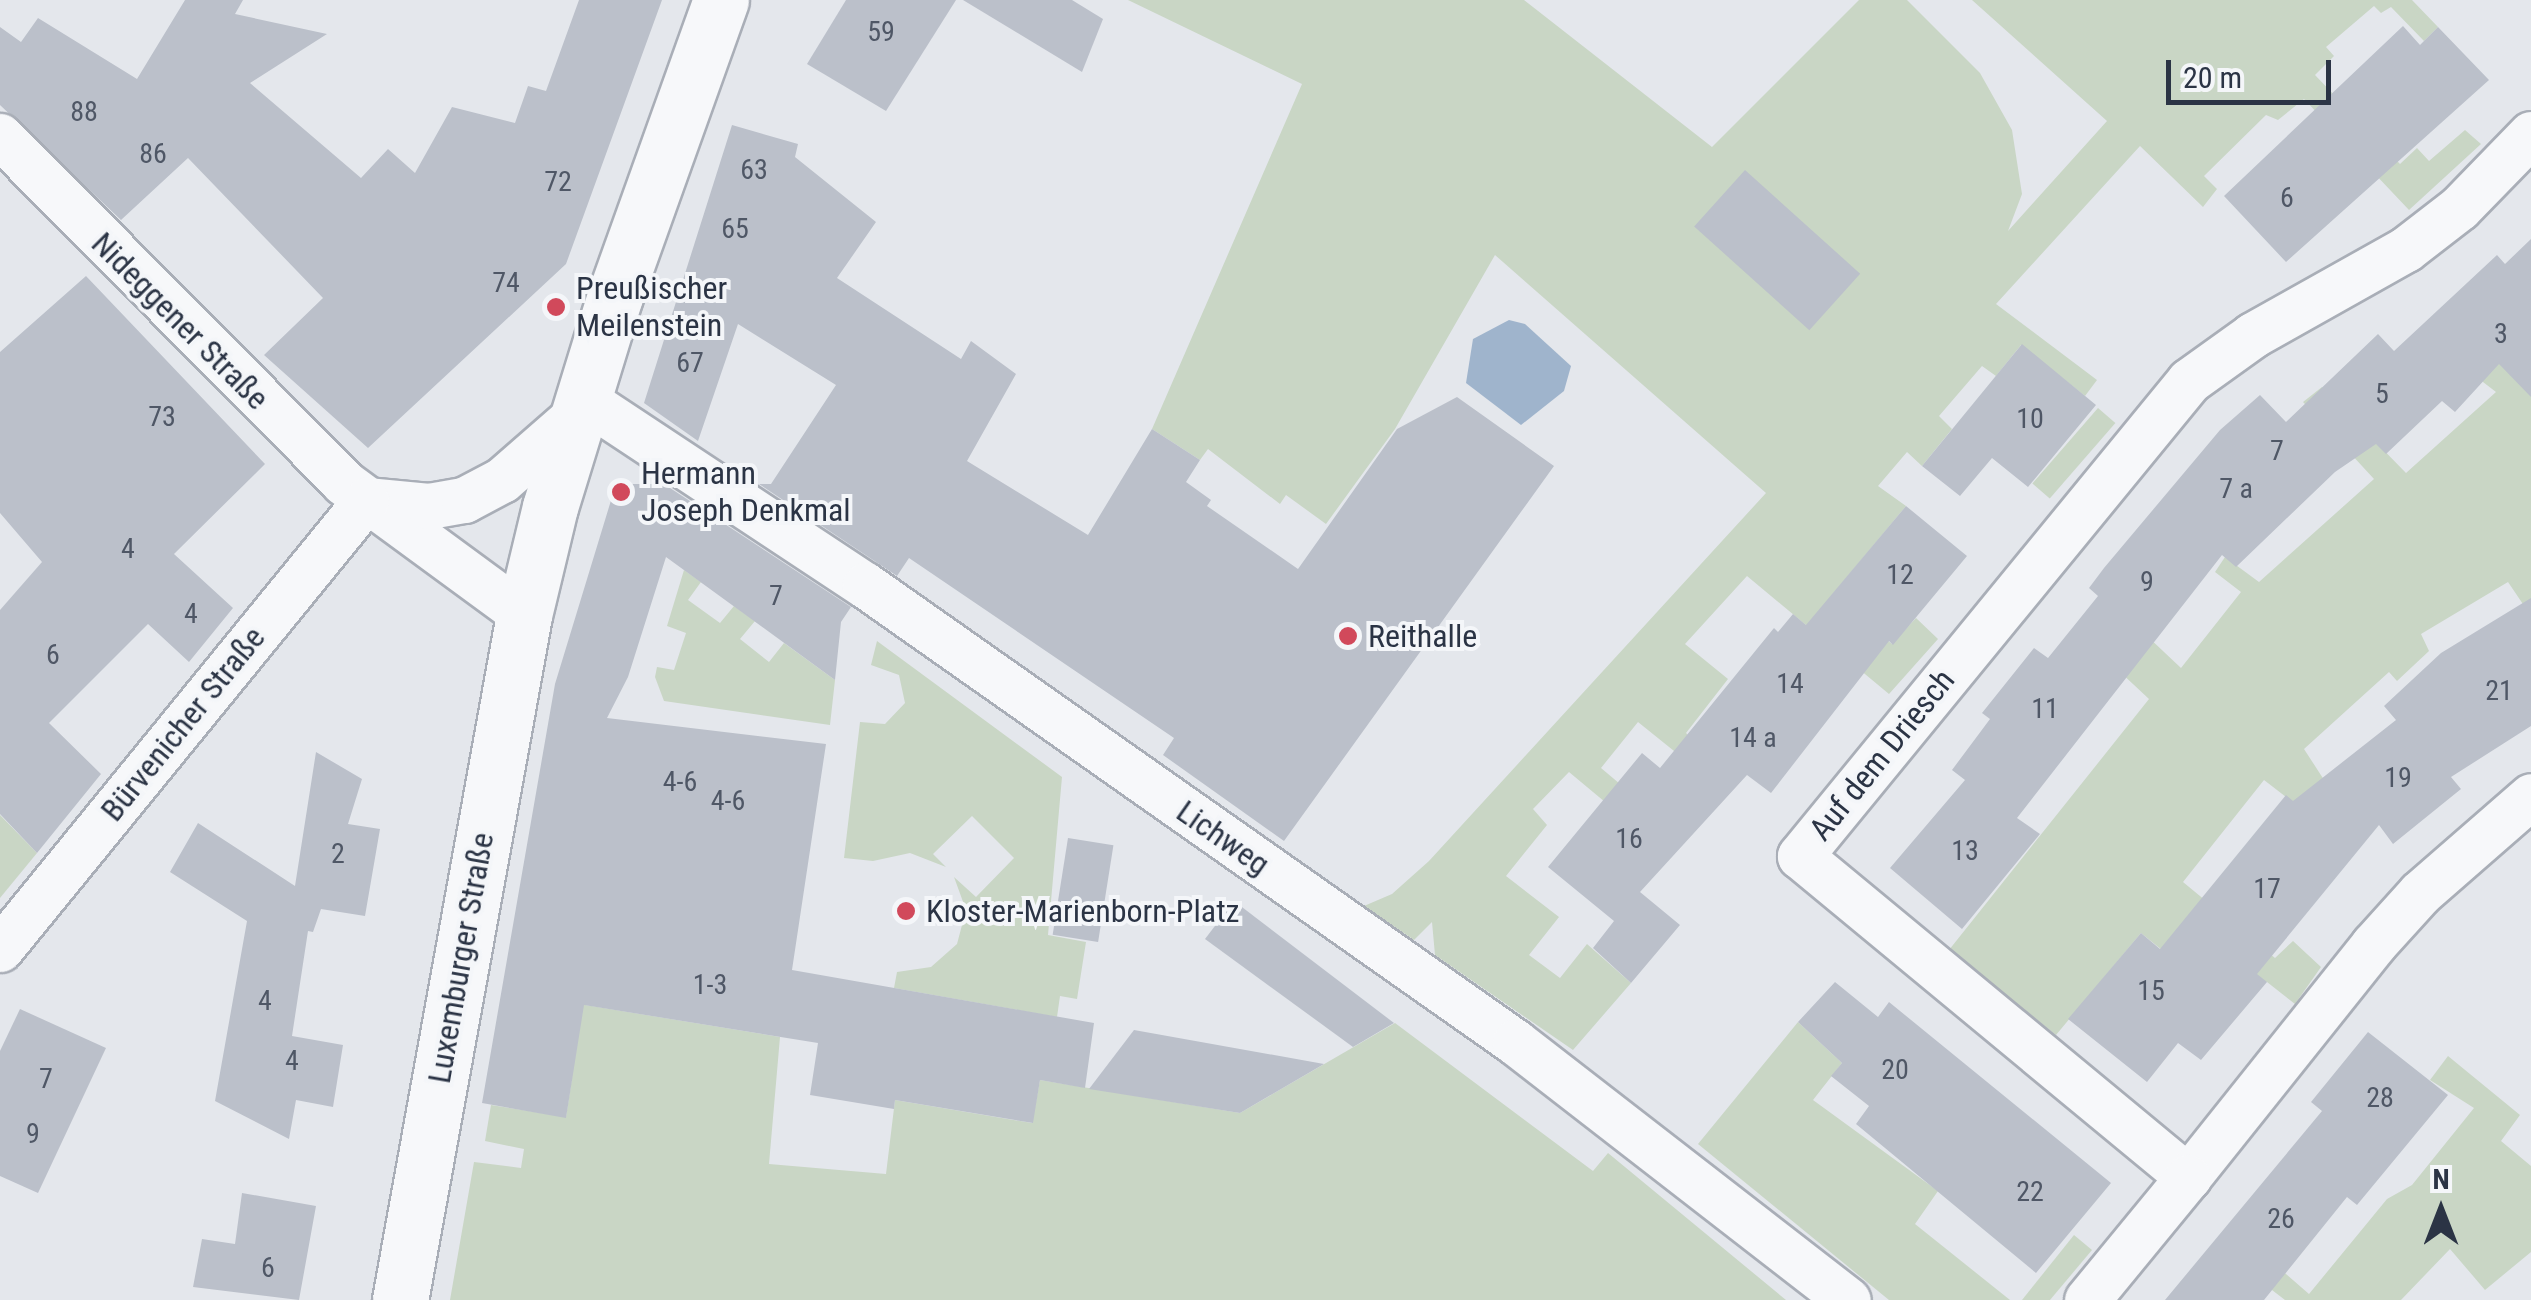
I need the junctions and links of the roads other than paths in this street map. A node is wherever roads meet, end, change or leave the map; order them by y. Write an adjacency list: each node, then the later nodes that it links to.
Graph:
1 (721, 0): 4 (street)
2 (2531, 134): 9 (street, Auf dem Driesch)
3 (0, 136): 5 (street, Nideggener Straße)
4 (578, 407): 5 (street); 6 (street); 11 (street, Lichweg)
5 (366, 500): 6 (street, Nideggener Straße); 8 (street, Bürvenicher Straße)
6 (524, 616): 10 (street, Luxemburger Straße)
7 (2531, 796): 9 (street)
8 (0, 949)
9 (2188, 1177): 12 (street)
10 (400, 1300)
11 (1848, 1300)
12 (2087, 1300)

